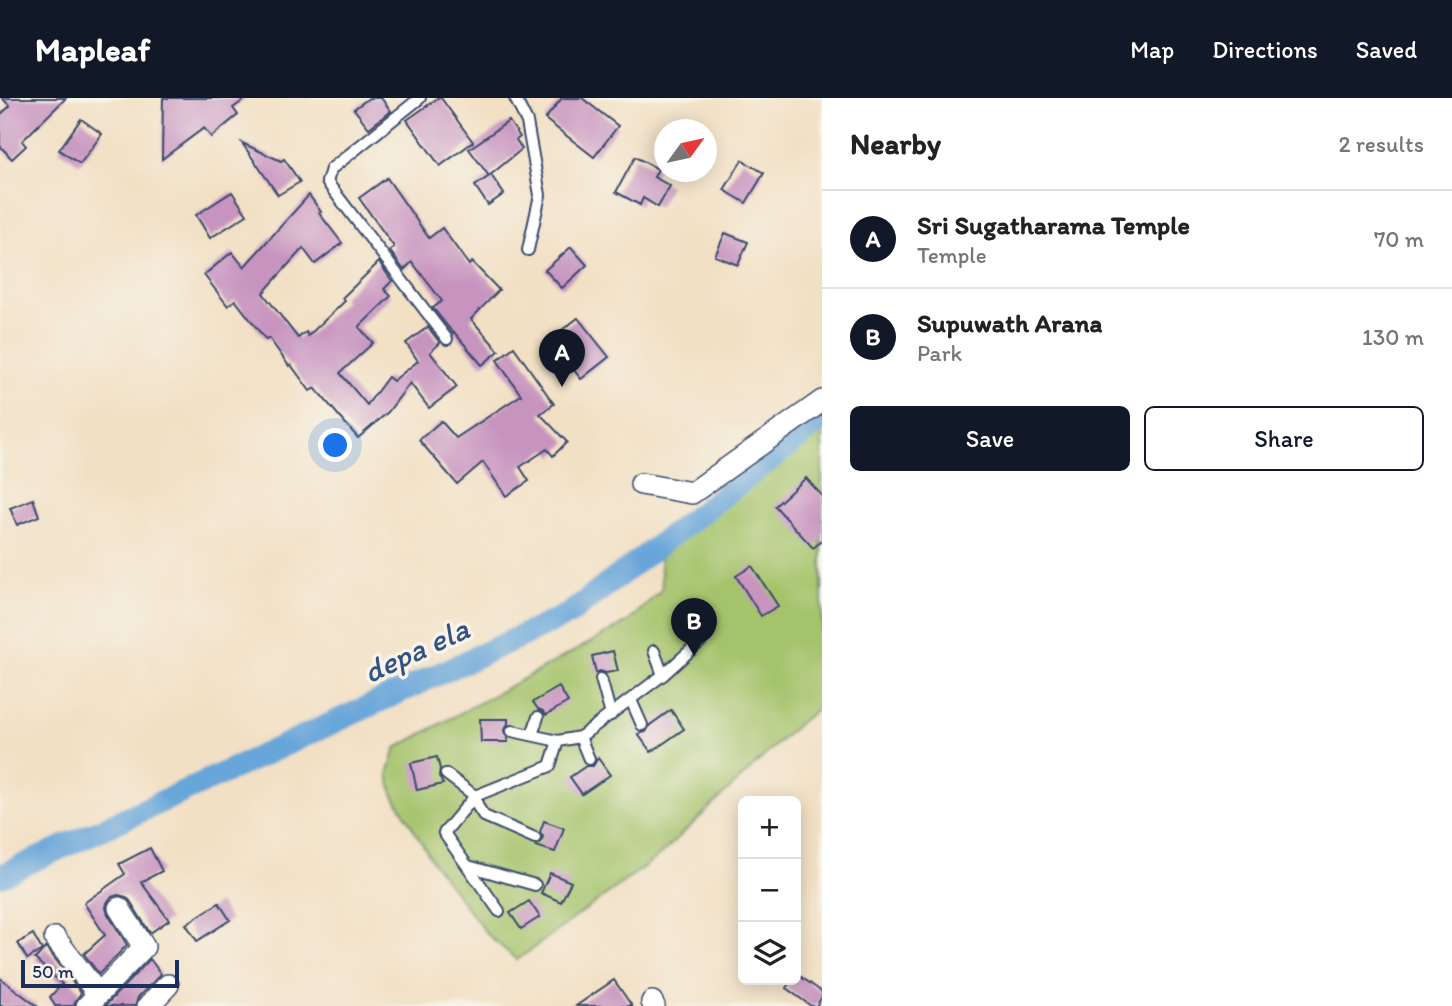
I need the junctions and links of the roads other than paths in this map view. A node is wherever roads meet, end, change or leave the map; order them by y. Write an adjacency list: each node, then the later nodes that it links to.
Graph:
1 (420, 98): 4 (lane)
2 (515, 98): 3 (lane)
3 (528, 250)
4 (447, 339)
5 (822, 401): 6 (street)
6 (641, 484)
7 (702, 640): 9 (lane)
8 (654, 651): 9 (lane)
9 (663, 675): 11 (lane)
10 (601, 680): 12 (lane)
11 (631, 700): 12 (lane); 14 (lane)
12 (611, 715): 17 (lane)
13 (538, 717): 16 (lane)
14 (642, 725)
15 (512, 731): 16 (lane)
16 (532, 735): 18 (lane)
17 (580, 737): 18 (lane); 19 (lane)
18 (558, 741): 21 (lane)
19 (589, 759)
20 (446, 774): 21 (lane)
21 (475, 796): 22 (lane); 23 (lane)
22 (535, 838)
23 (468, 866): 24 (lane); 26 (lane)
24 (535, 885)
25 (119, 908): 29 (street)
26 (499, 911)
27 (55, 938): 29 (street)
28 (168, 985): 30 (street)
29 (93, 1000)
30 (148, 1006)

